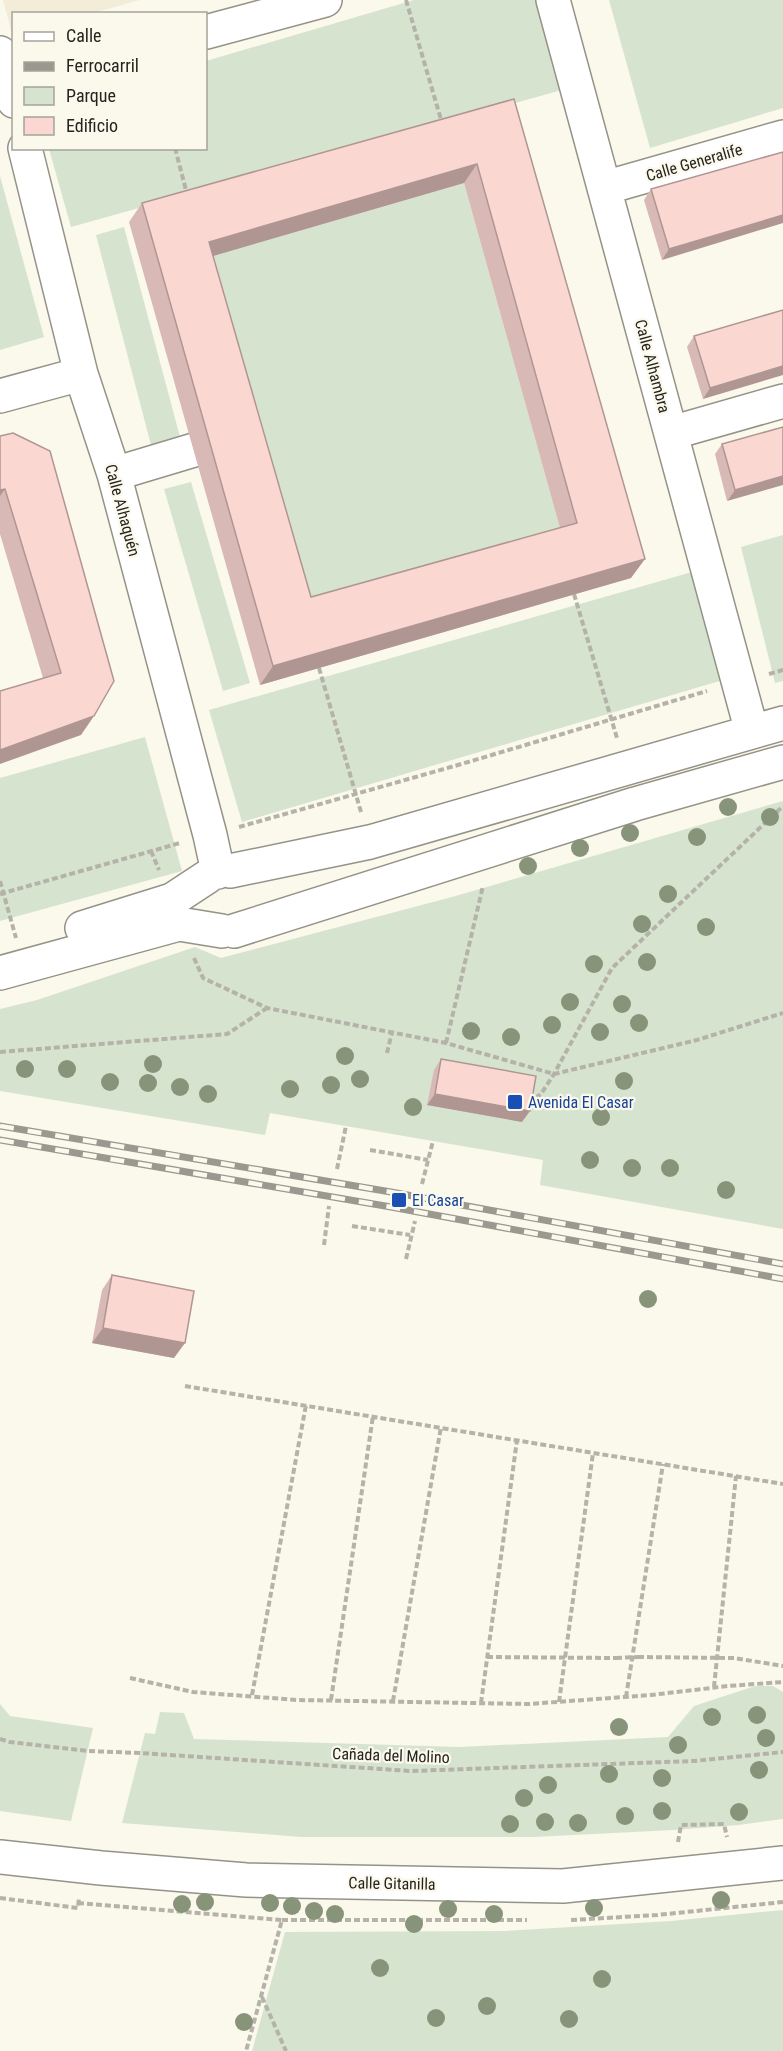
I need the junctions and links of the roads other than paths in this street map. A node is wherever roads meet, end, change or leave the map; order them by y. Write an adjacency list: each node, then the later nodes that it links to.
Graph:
1 (325, 0): 3 (street)
2 (553, 0): 8 (street, Calle Alhambra)
3 (207, 32)
4 (0, 53): 5 (street)
5 (12, 91)
6 (783, 136): 8 (street, Calle Generalife)
7 (25, 150): 9 (street, Calle Alhaquén)
8 (604, 188): 12 (street, Calle Alhambra)
9 (81, 374): 10 (street); 14 (street, Calle Alhaquén)
10 (0, 396)
11 (783, 401): 12 (street)
12 (671, 433): 16 (street, Calle Alhambra)
13 (194, 450): 14 (street)
14 (114, 474): 18 (street, Calle Alhaquén)
15 (783, 723): 16 (street)
16 (752, 732): 18 (street)
17 (783, 762): 20 (street)
18 (218, 873): 19 (street); 20 (street); 20 (street)
19 (175, 912): 20 (street); 21 (street)
20 (228, 931)
21 (6, 958)
22 (0, 1857): 23 (street, Calle Gitanilla)
23 (783, 1863)

